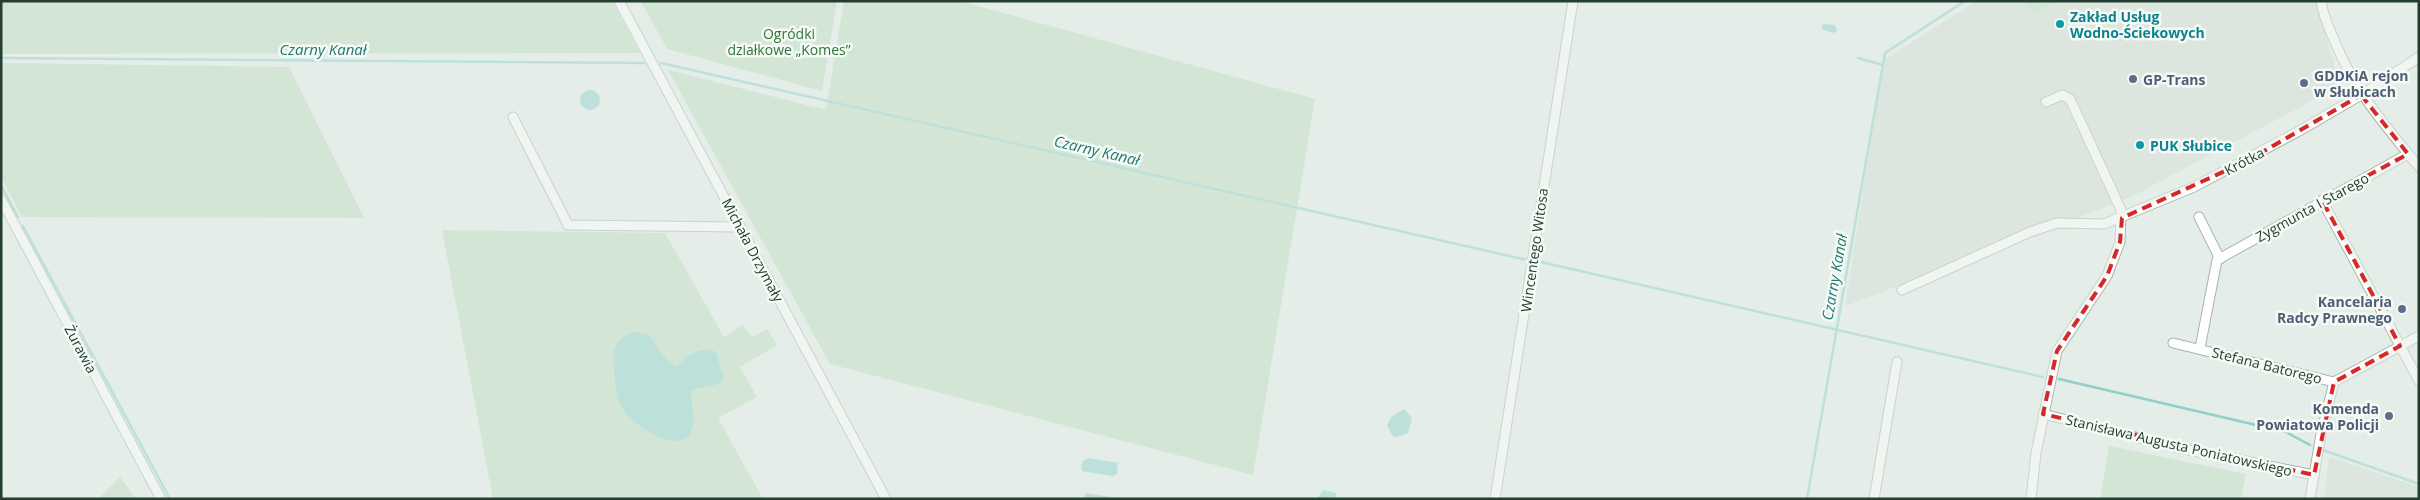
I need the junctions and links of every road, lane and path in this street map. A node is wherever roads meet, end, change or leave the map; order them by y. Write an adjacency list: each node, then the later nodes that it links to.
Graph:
1 (619, 1): 14 (street, Michała Drzymały)
2 (1573, 1): 28 (street, Wincentego Witosa)
3 (2321, 1): 5 (street)
4 (2419, 57): 5 (street, Krótka)
5 (2361, 95): 8 (street); 13 (street, Krótka)
6 (2046, 102): 13 (street)
7 (513, 118): 14 (street)
8 (2408, 154): 9 (street); 11 (street, Zygmunta I Starego)
9 (2419, 167)
10 (1, 199): 26 (street, Żurawia)
11 (2322, 200): 15 (street, Zygmunta I Starego); 19 (street)
12 (2199, 217): 15 (street)
13 (2122, 218): 16 (street, Krótka); 24 (street)
14 (740, 226): 27 (street, Michała Drzymały)
15 (2219, 260): 20 (street, Stefana Batorego)
16 (1902, 290)
17 (2419, 336): 19 (street)
18 (2174, 343): 20 (street, Stefana Batorego)
19 (2400, 346): 22 (street); 23 (street)
20 (2200, 348): 23 (street, Stefana Batorego)
21 (1897, 362): 29 (street)
22 (2419, 381)
23 (2334, 382): 25 (street)
24 (2043, 414): 25 (street, Stanisława Augusta Poniatowskiego); 30 (street)
25 (2314, 475): 31 (street)
26 (161, 499)
27 (886, 499)
28 (1495, 499)
29 (1874, 499)
30 (2031, 499)
31 (2310, 499)

